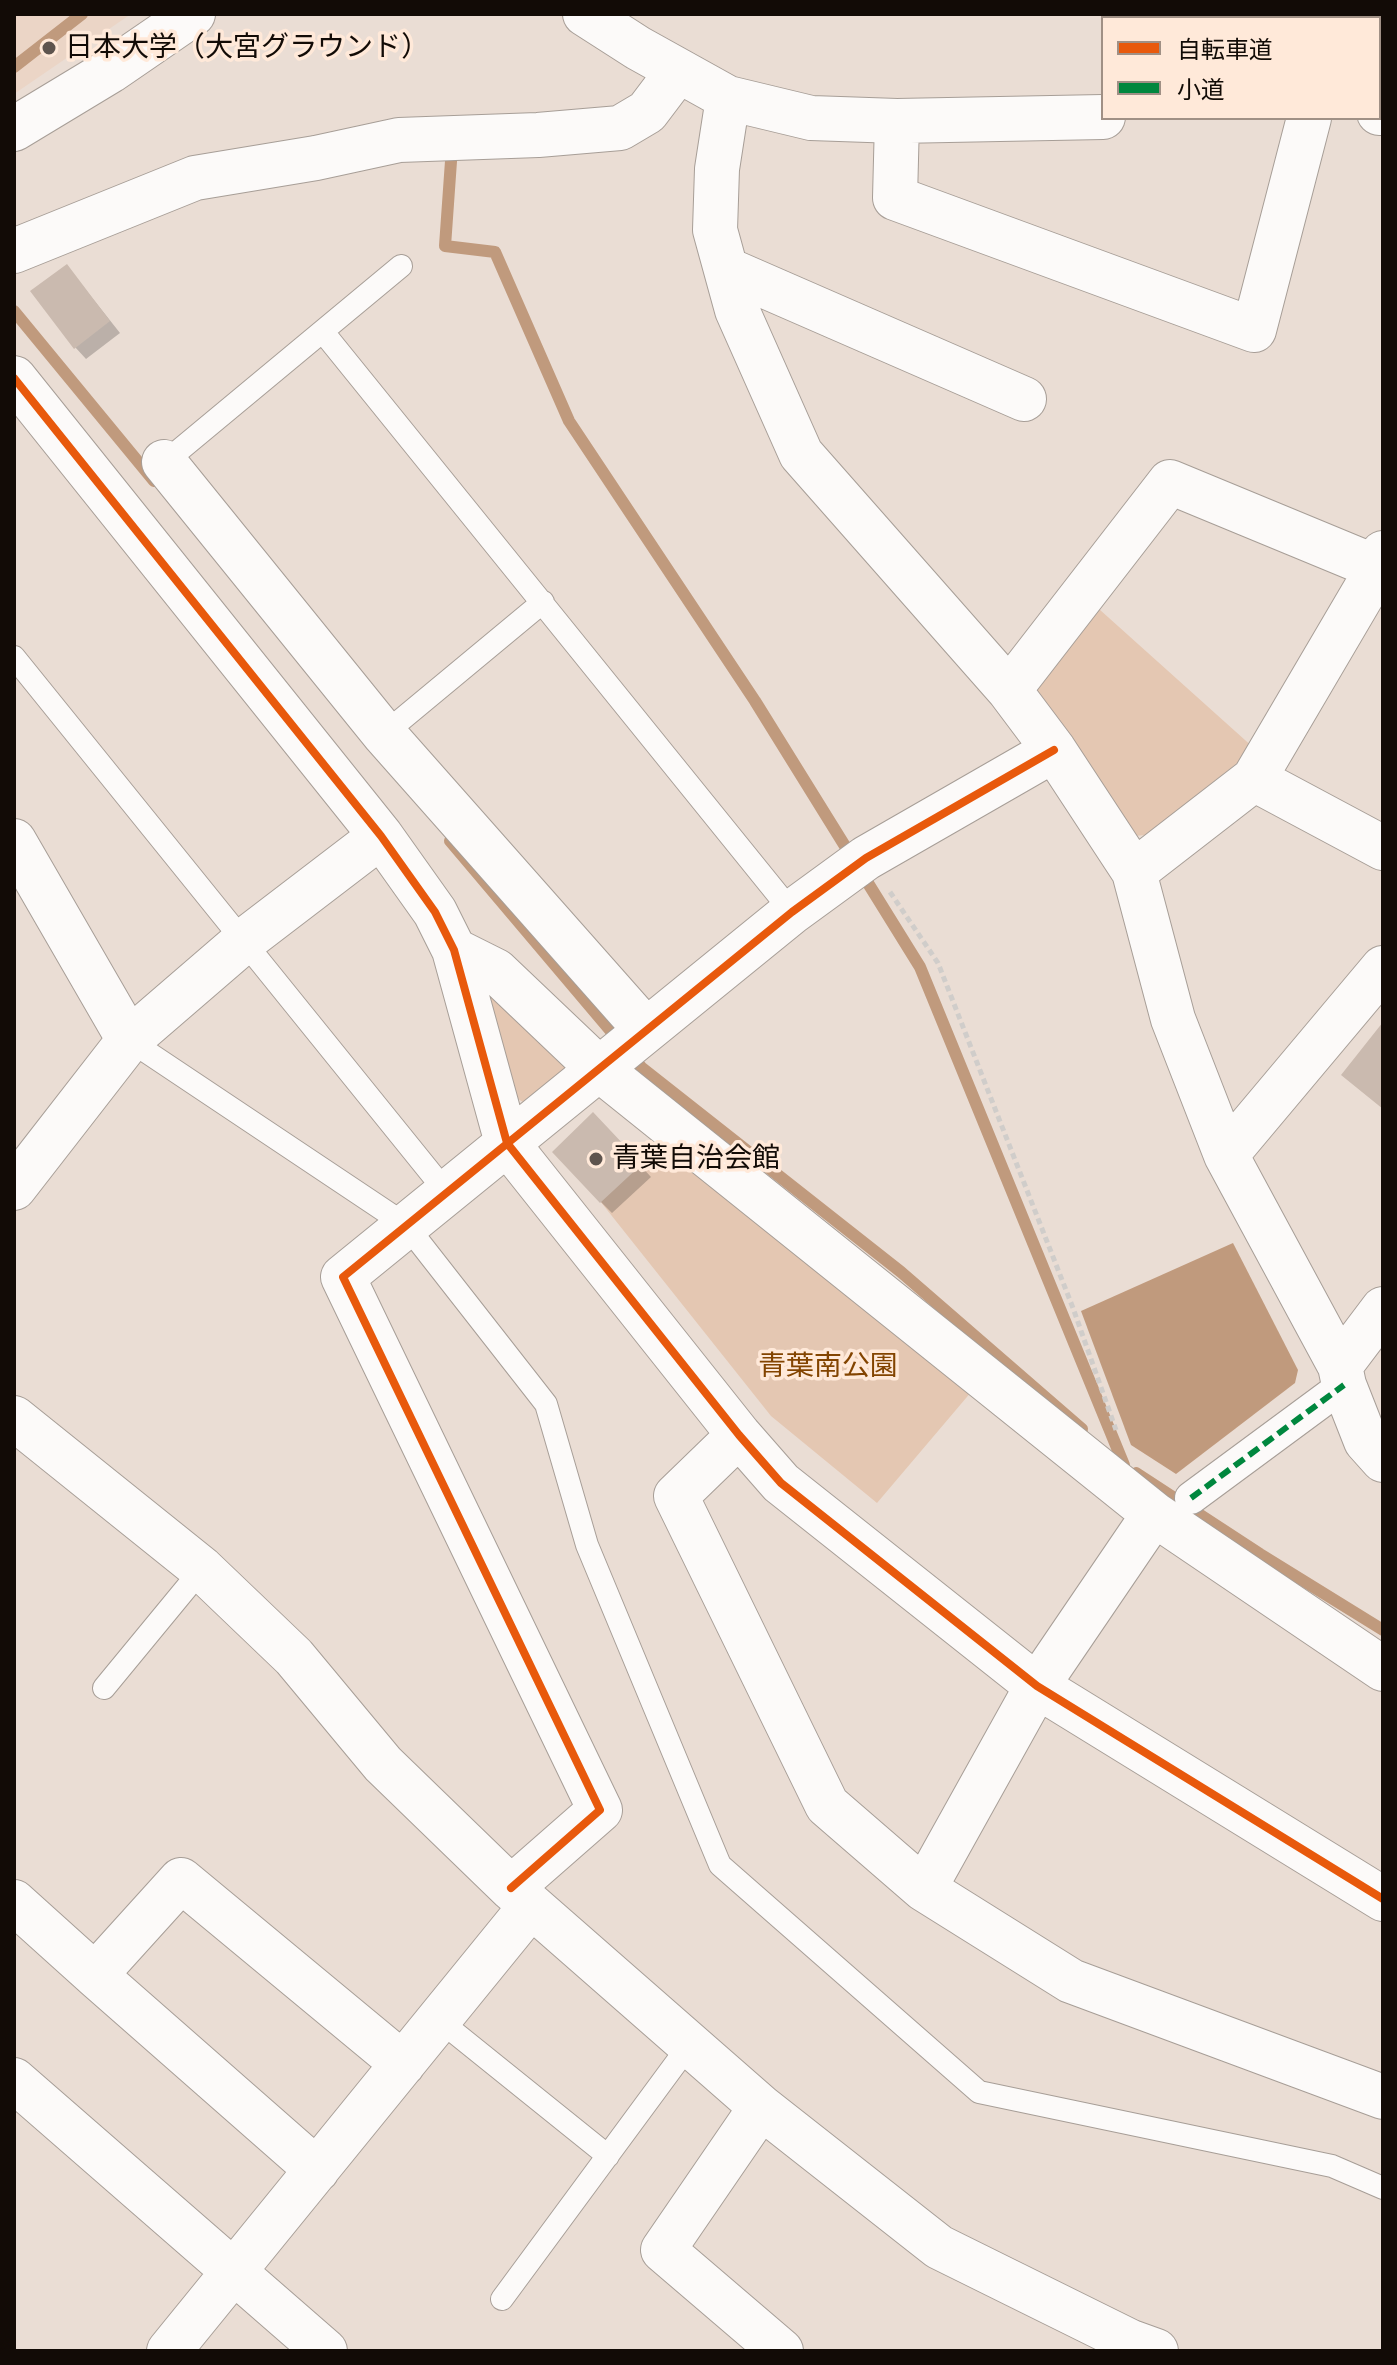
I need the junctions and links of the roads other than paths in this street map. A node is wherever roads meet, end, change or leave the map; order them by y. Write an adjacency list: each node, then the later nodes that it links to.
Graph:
1 (193, 14): 8 (street)
2 (585, 14): 3 (street)
3 (678, 71): 4 (street); 9 (street)
4 (728, 98): 7 (street); 11 (street)
5 (1101, 117): 7 (street)
6 (1308, 120): 7 (street)
7 (897, 121)
8 (14, 129)
9 (14, 251)
10 (401, 266): 12 (lane)
11 (726, 269): 14 (street); 19 (street)
12 (323, 332): 15 (lane); 17 (lane)
13 (14, 378): 15 (street)
14 (1024, 399)
15 (140, 482): 20 (street); 23 (street)
16 (1381, 560): 19 (street); 22 (street)
17 (543, 602): 20 (lane); 27 (lane)
18 (14, 657): 28 (lane)
19 (1009, 690): 21 (street)
20 (384, 734): 32 (street)
21 (1054, 750): 26 (street); 27 (street)
22 (1254, 779): 25 (street); 26 (street)
23 (381, 836): 28 (street); 29 (street)
24 (14, 841): 31 (street)
25 (1383, 848)
26 (1134, 872): 34 (street)
27 (792, 912): 32 (street)
28 (245, 940): 31 (street); 36 (lane)
29 (454, 950): 32 (street); 33 (street)
30 (1383, 968): 34 (street)
31 (129, 1040): 35 (street); 37 (lane)
32 (621, 1049): 33 (street); 43 (street)
33 (507, 1143): 36 (street); 41 (street)
34 (1226, 1155): 39 (street)
35 (14, 1188)
36 (447, 1193): 37 (street)
37 (406, 1225): 49 (street); 61 (lane)
38 (1383, 1309): 39 (street)
39 (1342, 1375): 42 (street); 43 (street)
40 (14, 1418): 44 (street)
41 (739, 1435): 46 (street); 48 (street)
42 (1383, 1460)
43 (1172, 1506): 45 (street); 46 (street)
44 (202, 1569): 47 (lane); 49 (street)
45 (1383, 1669)
46 (1037, 1686): 48 (street); 50 (street)
47 (104, 1688)
48 (924, 1889): 57 (street)
49 (521, 1897): 53 (street); 54 (street)
50 (1383, 1899)
51 (14, 1902): 52 (street)
52 (95, 1975): 55 (street); 60 (street)
53 (439, 2020): 55 (street); 59 (lane)
54 (690, 2044): 58 (street); 59 (lane)
55 (403, 2064): 60 (street)
56 (14, 2080): 62 (street)
57 (1383, 2097)
58 (761, 2107): 64 (street); 67 (street)
59 (608, 2156): 63 (lane)
60 (317, 2170): 62 (street)
61 (1383, 2188)
62 (235, 2272): 65 (street); 66 (street)
63 (502, 2299)
64 (1138, 2348)
65 (169, 2351)
66 (325, 2351)
67 (781, 2351)

